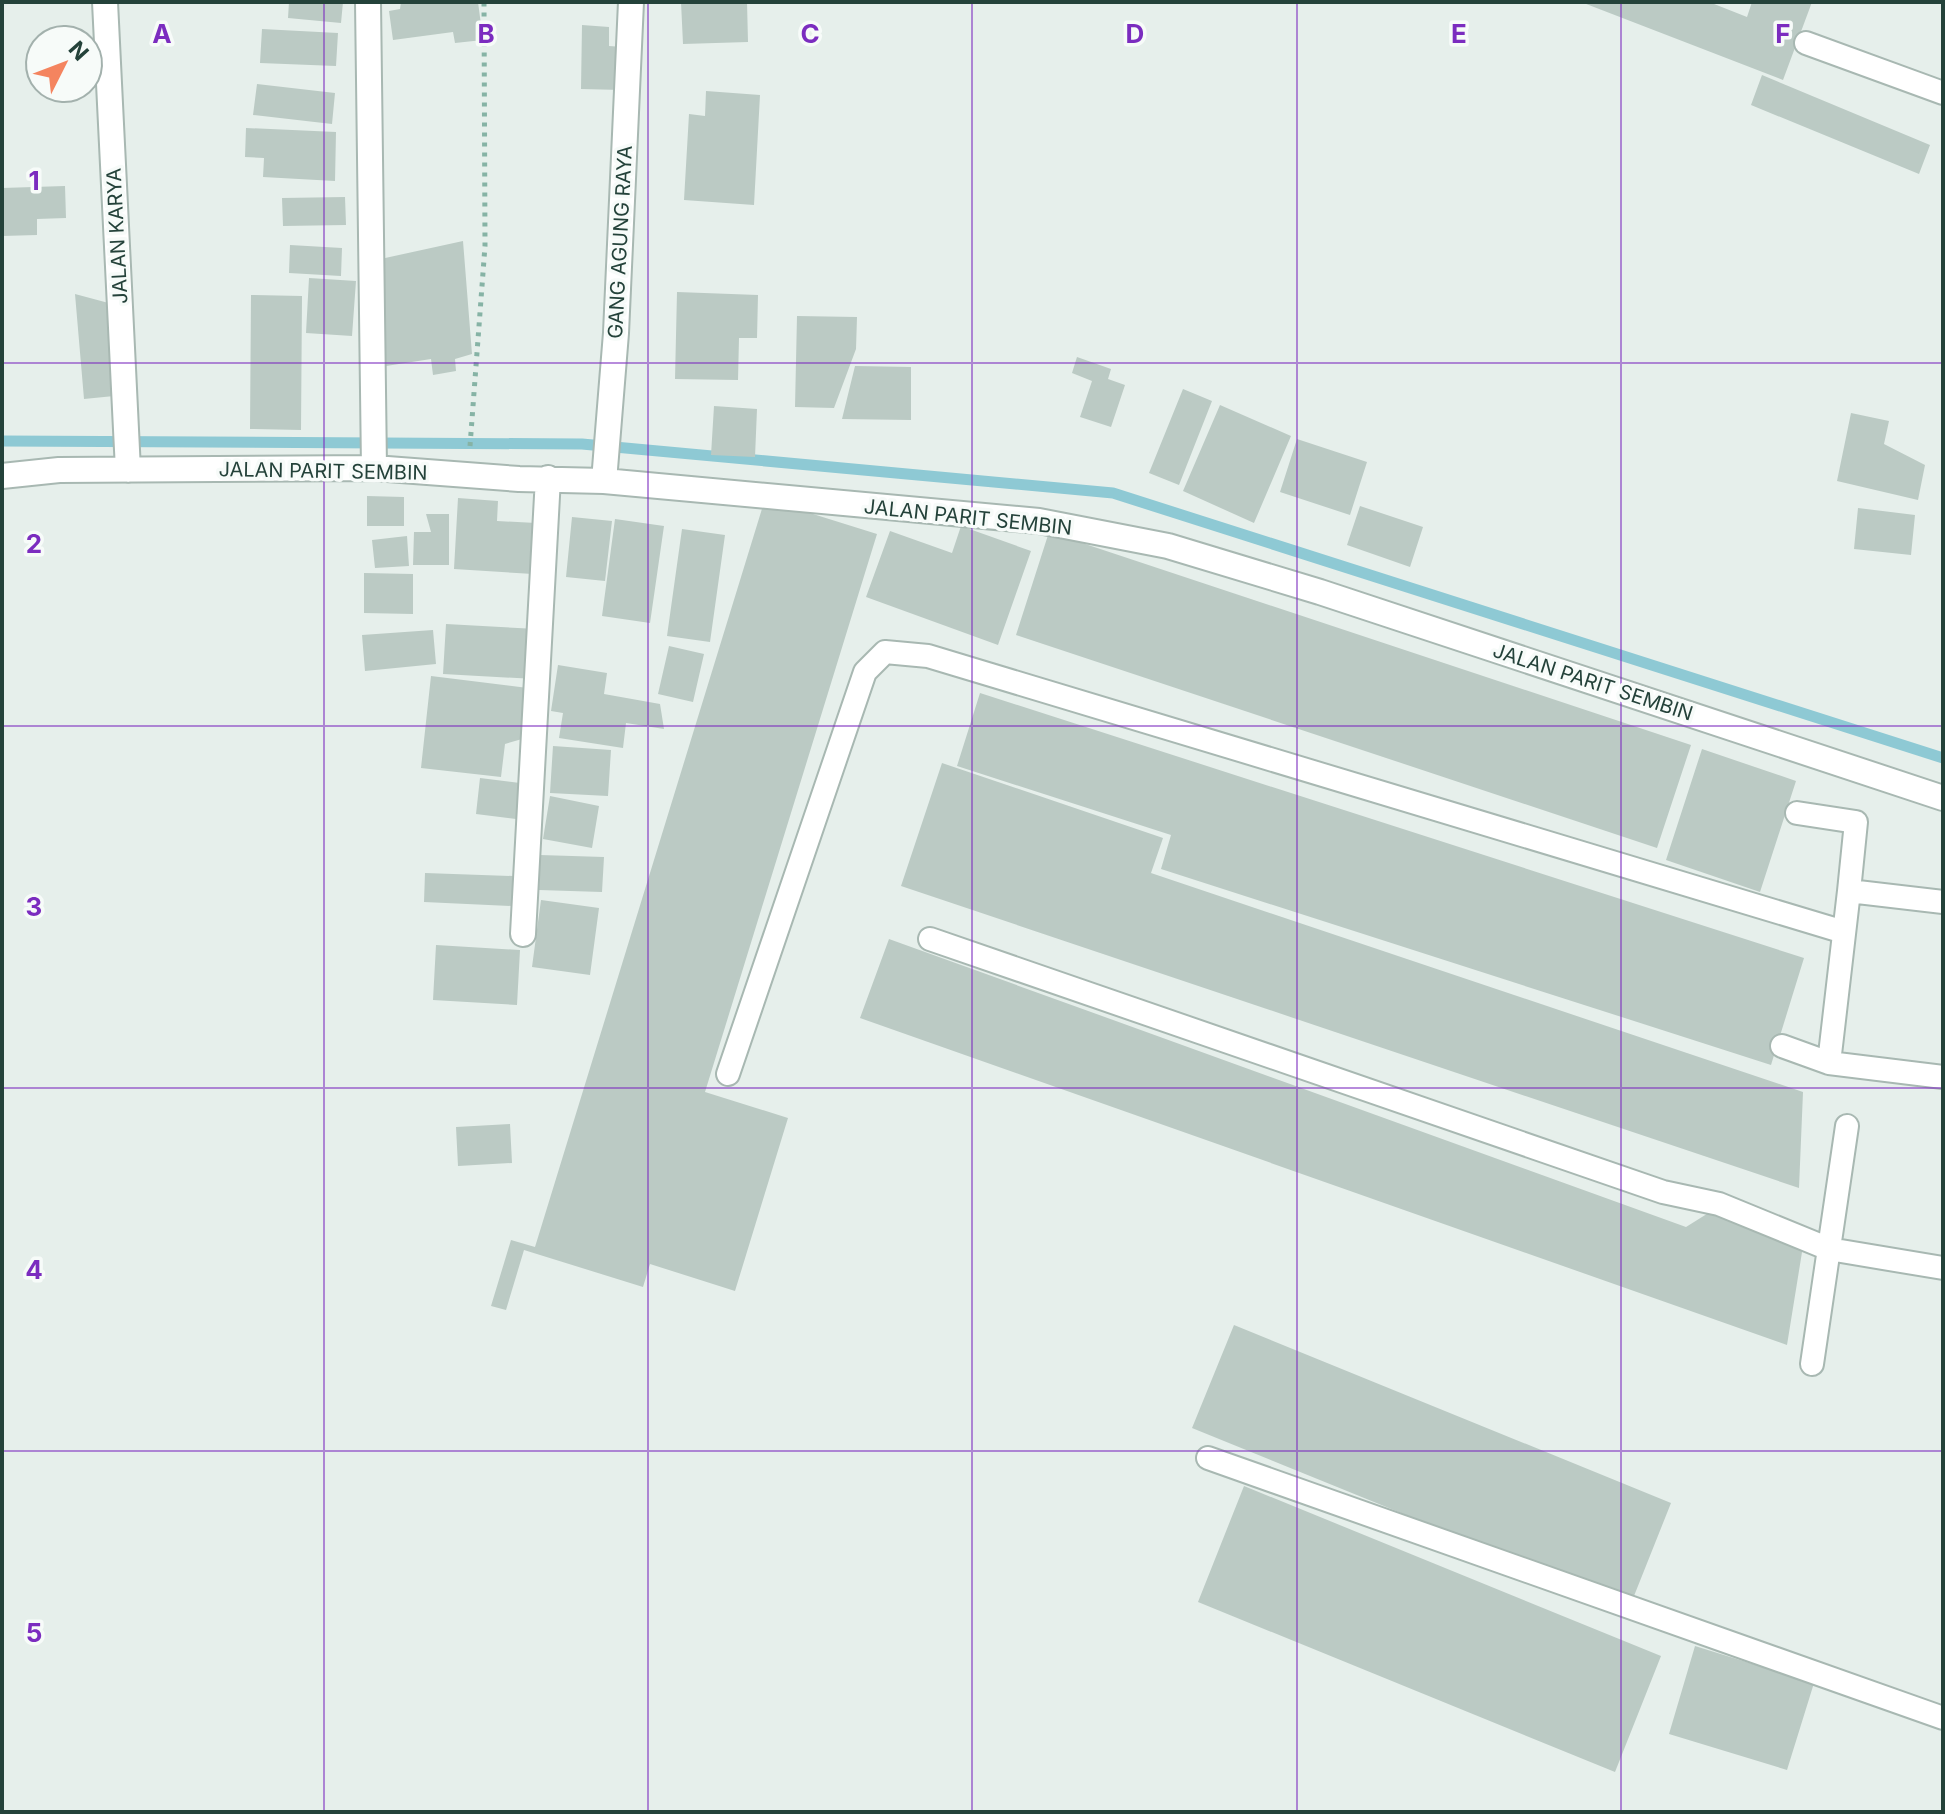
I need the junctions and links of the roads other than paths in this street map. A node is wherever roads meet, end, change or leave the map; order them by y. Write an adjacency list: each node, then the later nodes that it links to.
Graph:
1 (105, 2): 7 (street, JALAN KARYA)
2 (368, 2): 6 (street)
3 (631, 2): 10 (street, GANG AGUNG RAYA)
4 (1806, 43): 5 (lane)
5 (1943, 93)
6 (374, 468): 7 (street, JALAN PARIT SEMBIN); 9 (street, JALAN PARIT SEMBIN)
7 (128, 470): 8 (street, JALAN PARIT SEMBIN)
8 (2, 476)
9 (548, 478): 10 (street, JALAN PARIT SEMBIN); 16 (street)
10 (604, 481): 11 (street, JALAN PARIT SEMBIN)
11 (1943, 798)
12 (1797, 813): 13 (lane)
13 (1849, 891): 14 (lane); 15 (lane)
14 (1943, 902)
15 (1844, 932): 19 (lane); 20 (lane)
16 (523, 934)
17 (930, 939): 23 (lane)
18 (1782, 1046): 19 (lane)
19 (1829, 1063): 21 (lane)
20 (728, 1074)
21 (1943, 1077)
22 (1847, 1126): 23 (lane)
23 (1829, 1249): 24 (lane); 25 (lane)
24 (1943, 1268)
25 (1812, 1364)
26 (1208, 1458): 27 (lane)
27 (1943, 1718)

